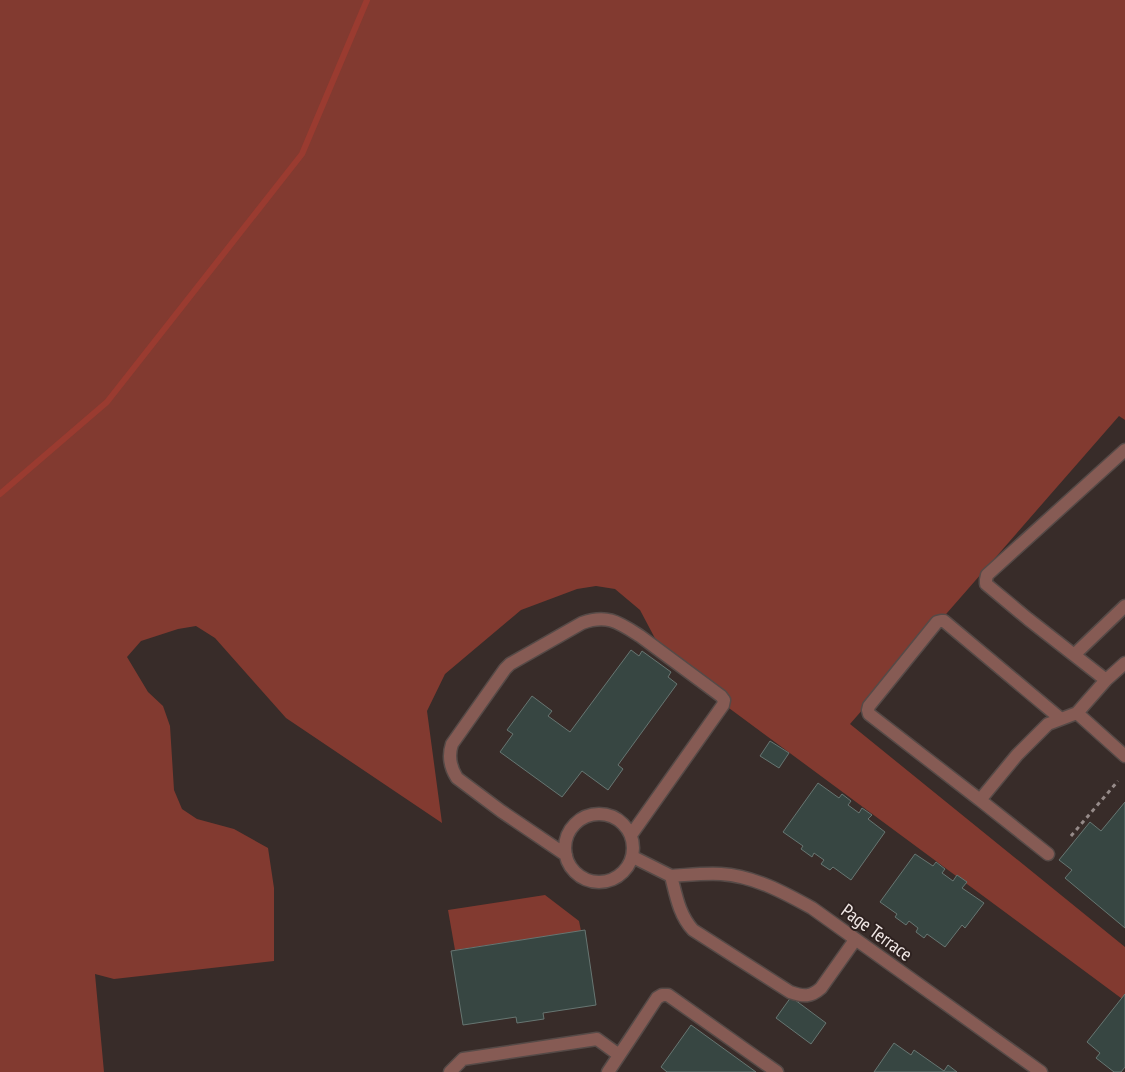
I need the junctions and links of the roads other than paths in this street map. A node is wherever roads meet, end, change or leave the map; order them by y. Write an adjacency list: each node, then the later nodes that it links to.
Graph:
1 (1125, 450): 3 (street)
2 (1125, 606): 3 (street)
3 (1074, 655): 5 (street)
4 (1125, 663): 5 (street)
5 (1106, 680): 6 (street)
6 (1077, 713): 7 (street); 8 (street)
7 (1061, 719): 9 (street); 9 (street)
8 (1125, 756)
9 (980, 800): 11 (street)
10 (631, 834): 12 (street); 12 (street); 13 (street)
11 (1048, 854)
12 (566, 855): 13 (street)
13 (632, 856): 14 (street)
14 (671, 876): 15 (street, Page Terrace); 15 (street)
15 (855, 940): 20 (street, Page Terrace)
16 (619, 1055): 17 (street); 18 (street); 19 (street)
17 (450, 1072)
18 (608, 1072)
19 (777, 1072)
20 (1041, 1072)

